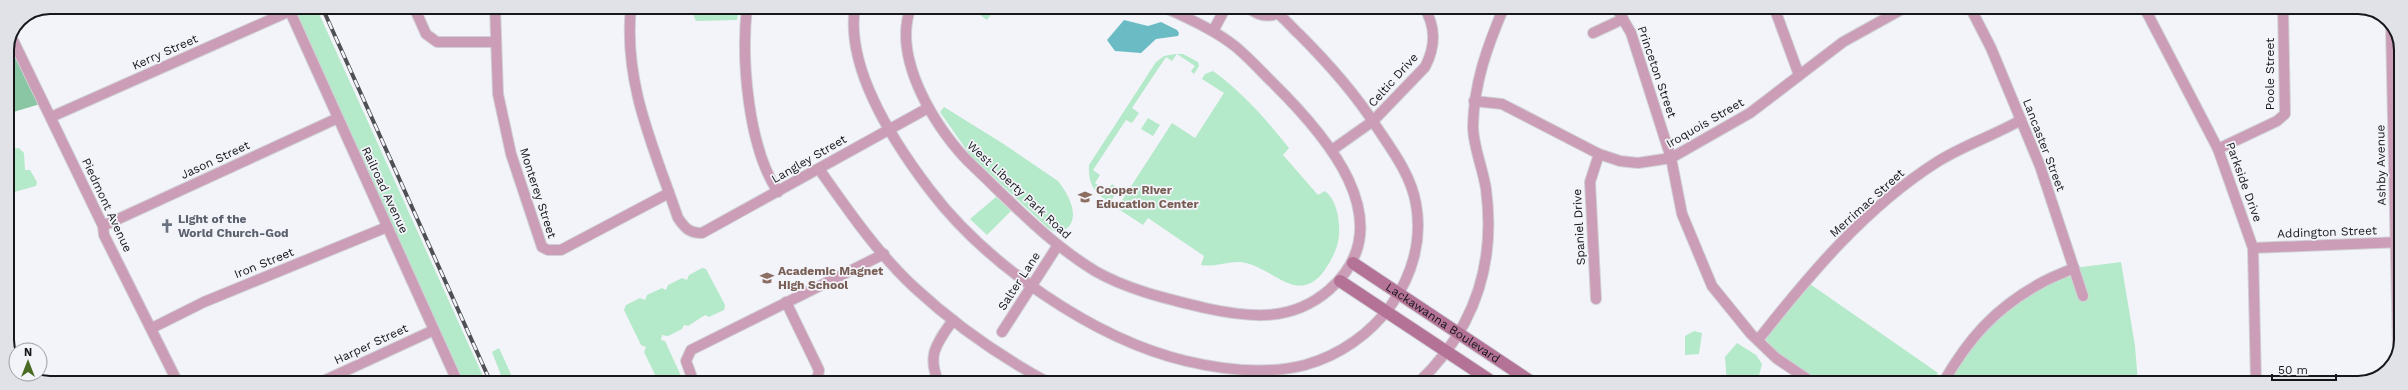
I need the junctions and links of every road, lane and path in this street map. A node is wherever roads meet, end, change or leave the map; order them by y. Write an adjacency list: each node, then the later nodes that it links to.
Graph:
1 (278, 14): 31 (street, Kerry Street)
2 (291, 14): 32 (street, Railroad Avenue)
3 (417, 14): 26 (street)
4 (495, 14): 26 (street, Monterey Street)
5 (631, 14): 43 (street)
6 (747, 14): 42 (street)
7 (854, 14): 36 (street)
8 (908, 14): 30 (street, West Liberty Park Road)
9 (1179, 14): 23 (street)
10 (1222, 14): 23 (street)
11 (1257, 14): 12 (street)
12 (1273, 14)
13 (1279, 14): 35 (street)
14 (1427, 14): 35 (street, Celtic Drive)
15 (1501, 14): 29 (street)
16 (1620, 14): 22 (street, Princeton Street)
17 (1777, 14): 28 (street)
18 (1893, 14): 28 (street, Iroquois Street)
19 (1974, 14): 34 (street, Lancaster Street)
20 (2148, 14): 37 (street, Parkside Drive)
21 (2283, 14): 37 (street, Poole Street)
22 (1623, 19): 24 (street); 40 (street, Princeton Street)
23 (1212, 30): 38 (street)
24 (1593, 33)
25 (2391, 37): 33 (street, Ashby Avenue)
26 (495, 42): 43 (street, Monterey Street)
27 (15, 44): 31 (street, Piedmont Avenue)
28 (1798, 74): 40 (street, Iroquois Street)
29 (1474, 101): 39 (street, Iroquois Street); 63 (street)
30 (928, 108): 36 (street, Langley Street); 47 (street, West Liberty Park Road)
31 (51, 117): 44 (street, Piedmont Avenue)
32 (338, 118): 44 (street, Jason Street); 45 (street, Railroad Avenue)
33 (2394, 119)
34 (2021, 120): 51 (street, Lancaster Street); 64 (street, Merrimac Street)
35 (1373, 121): 38 (street, Celtic Drive); 54 (street)
36 (889, 130): 41 (street, Langley Street); 53 (street)
37 (2218, 149): 48 (street, Parkside Drive)
38 (1332, 150): 50 (street)
39 (1599, 154): 40 (street, Iroquois Street); 56 (street, Spaniel Drive)
40 (1671, 158): 64 (street, Princeton Street)
41 (820, 169): 42 (street, Langley Street); 49 (street)
42 (778, 192): 43 (street, Langley Street)
43 (669, 193)
44 (103, 226): 60 (street, Piedmont Avenue)
45 (388, 227): 60 (street, Iron Street); 61 (street, Railroad Avenue)
46 (2394, 242): 48 (street, Addington Street)
47 (1058, 245): 52 (street, West Liberty Park Road); 53 (street, Salter Lane)
48 (2254, 248): 78 (street, Parkside Drive)
49 (884, 254): 57 (street); 59 (street)
50 (1353, 263): 52 (street, West Liberty Park Road); 54 (street, Lackawanna Boulevard)
51 (2074, 268): 55 (street, Lancaster Street); 77 (street)
52 (1340, 281): 58 (street, Lackawanna Boulevard)
53 (1032, 285): 58 (street); 62 (street, Salter Lane)
54 (1399, 294): 58 (street); 63 (street, Lackawanna Boulevard)
55 (2084, 296)
56 (1596, 299)
57 (786, 302): 69 (street); 70 (street)
58 (1386, 311): 65 (street, Lackawanna Boulevard)
59 (954, 320): 71 (street); 72 (street)
60 (152, 328): 66 (street, Piedmont Avenue)
61 (434, 330): 67 (street, Harper Street); 68 (street, Railroad Avenue)
62 (1002, 332)
63 (1459, 333): 65 (street); 75 (street, Lackawanna Boulevard)
64 (1758, 340): 76 (street, Princeton Street)
65 (1447, 352): 73 (street); 74 (street, Lackawanna Boulevard)
66 (175, 376)
67 (333, 376)
68 (455, 376)
69 (691, 376)
70 (818, 376)
71 (936, 376)
72 (1037, 376)
73 (1425, 376)
74 (1483, 376)
75 (1523, 376)
76 (1803, 376)
77 (1947, 376)
78 (2256, 376)

